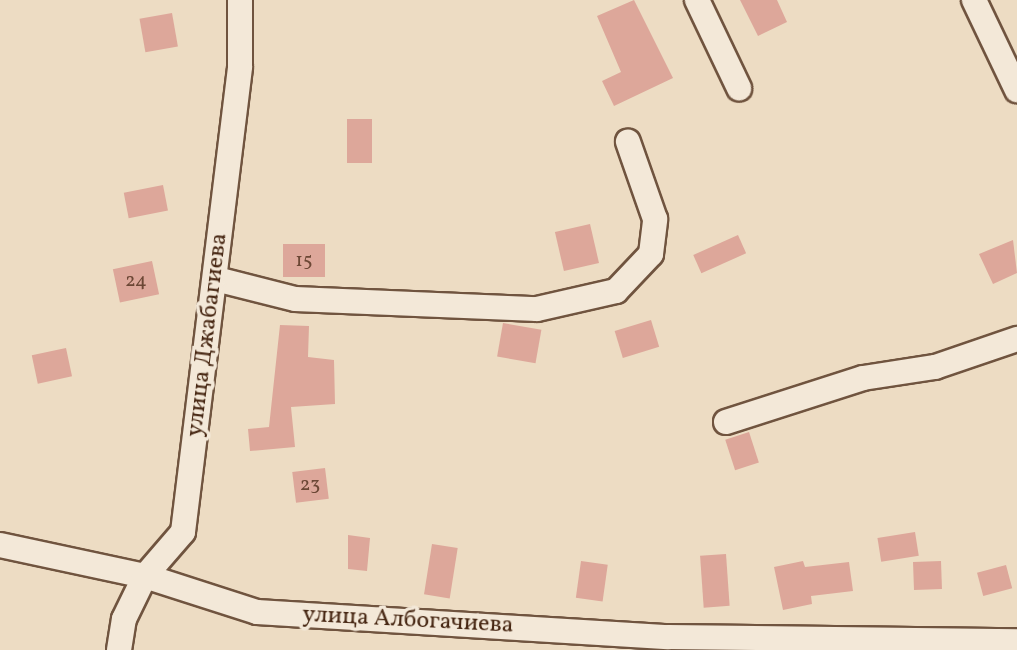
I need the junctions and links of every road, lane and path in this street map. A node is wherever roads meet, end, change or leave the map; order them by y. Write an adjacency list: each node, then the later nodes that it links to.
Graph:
1 (240, 0): 7 (street, улица Джабагиева)
2 (697, 0): 4 (street)
3 (974, 0): 5 (street)
4 (739, 88)
5 (1017, 90)
6 (628, 142): 7 (street)
7 (216, 279): 11 (street, улица Джабагиева)
8 (1017, 339): 9 (street)
9 (726, 422)
10 (0, 545): 11 (street, улица Албогачиева)
11 (145, 576): 12 (street, улица Албогачиева); 13 (street, улица Джабагиева)
12 (1017, 641)
13 (119, 650)

